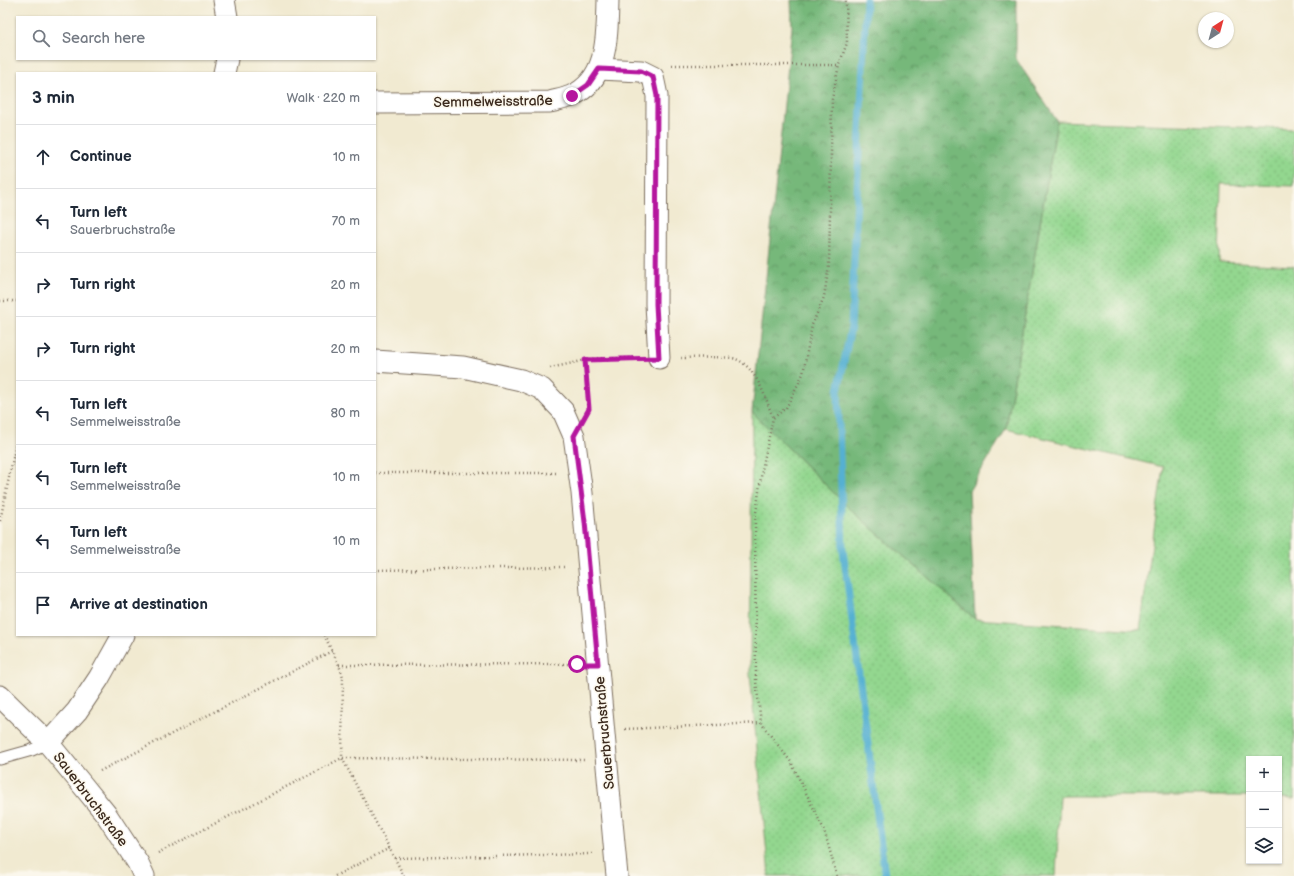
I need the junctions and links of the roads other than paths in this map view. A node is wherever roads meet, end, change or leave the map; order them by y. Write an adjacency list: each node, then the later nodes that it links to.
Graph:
1 (224, 0): 3 (street)
2 (608, 0): 5 (street, Semmelweisstraße)
3 (227, 16)
4 (227, 60): 6 (street)
5 (599, 69): 7 (street, Semmelweisstraße); 8 (street)
6 (224, 72)
7 (376, 103)
8 (659, 358)
9 (376, 361): 15 (street, Sauerbruchstraße)
10 (122, 636): 12 (street)
11 (0, 696): 12 (street, Sauerbruchstraße)
12 (48, 743): 13 (lane, Sauerbruchstraße); 14 (street, Sauerbruchstraße)
13 (0, 759)
14 (141, 869)
15 (617, 876)

